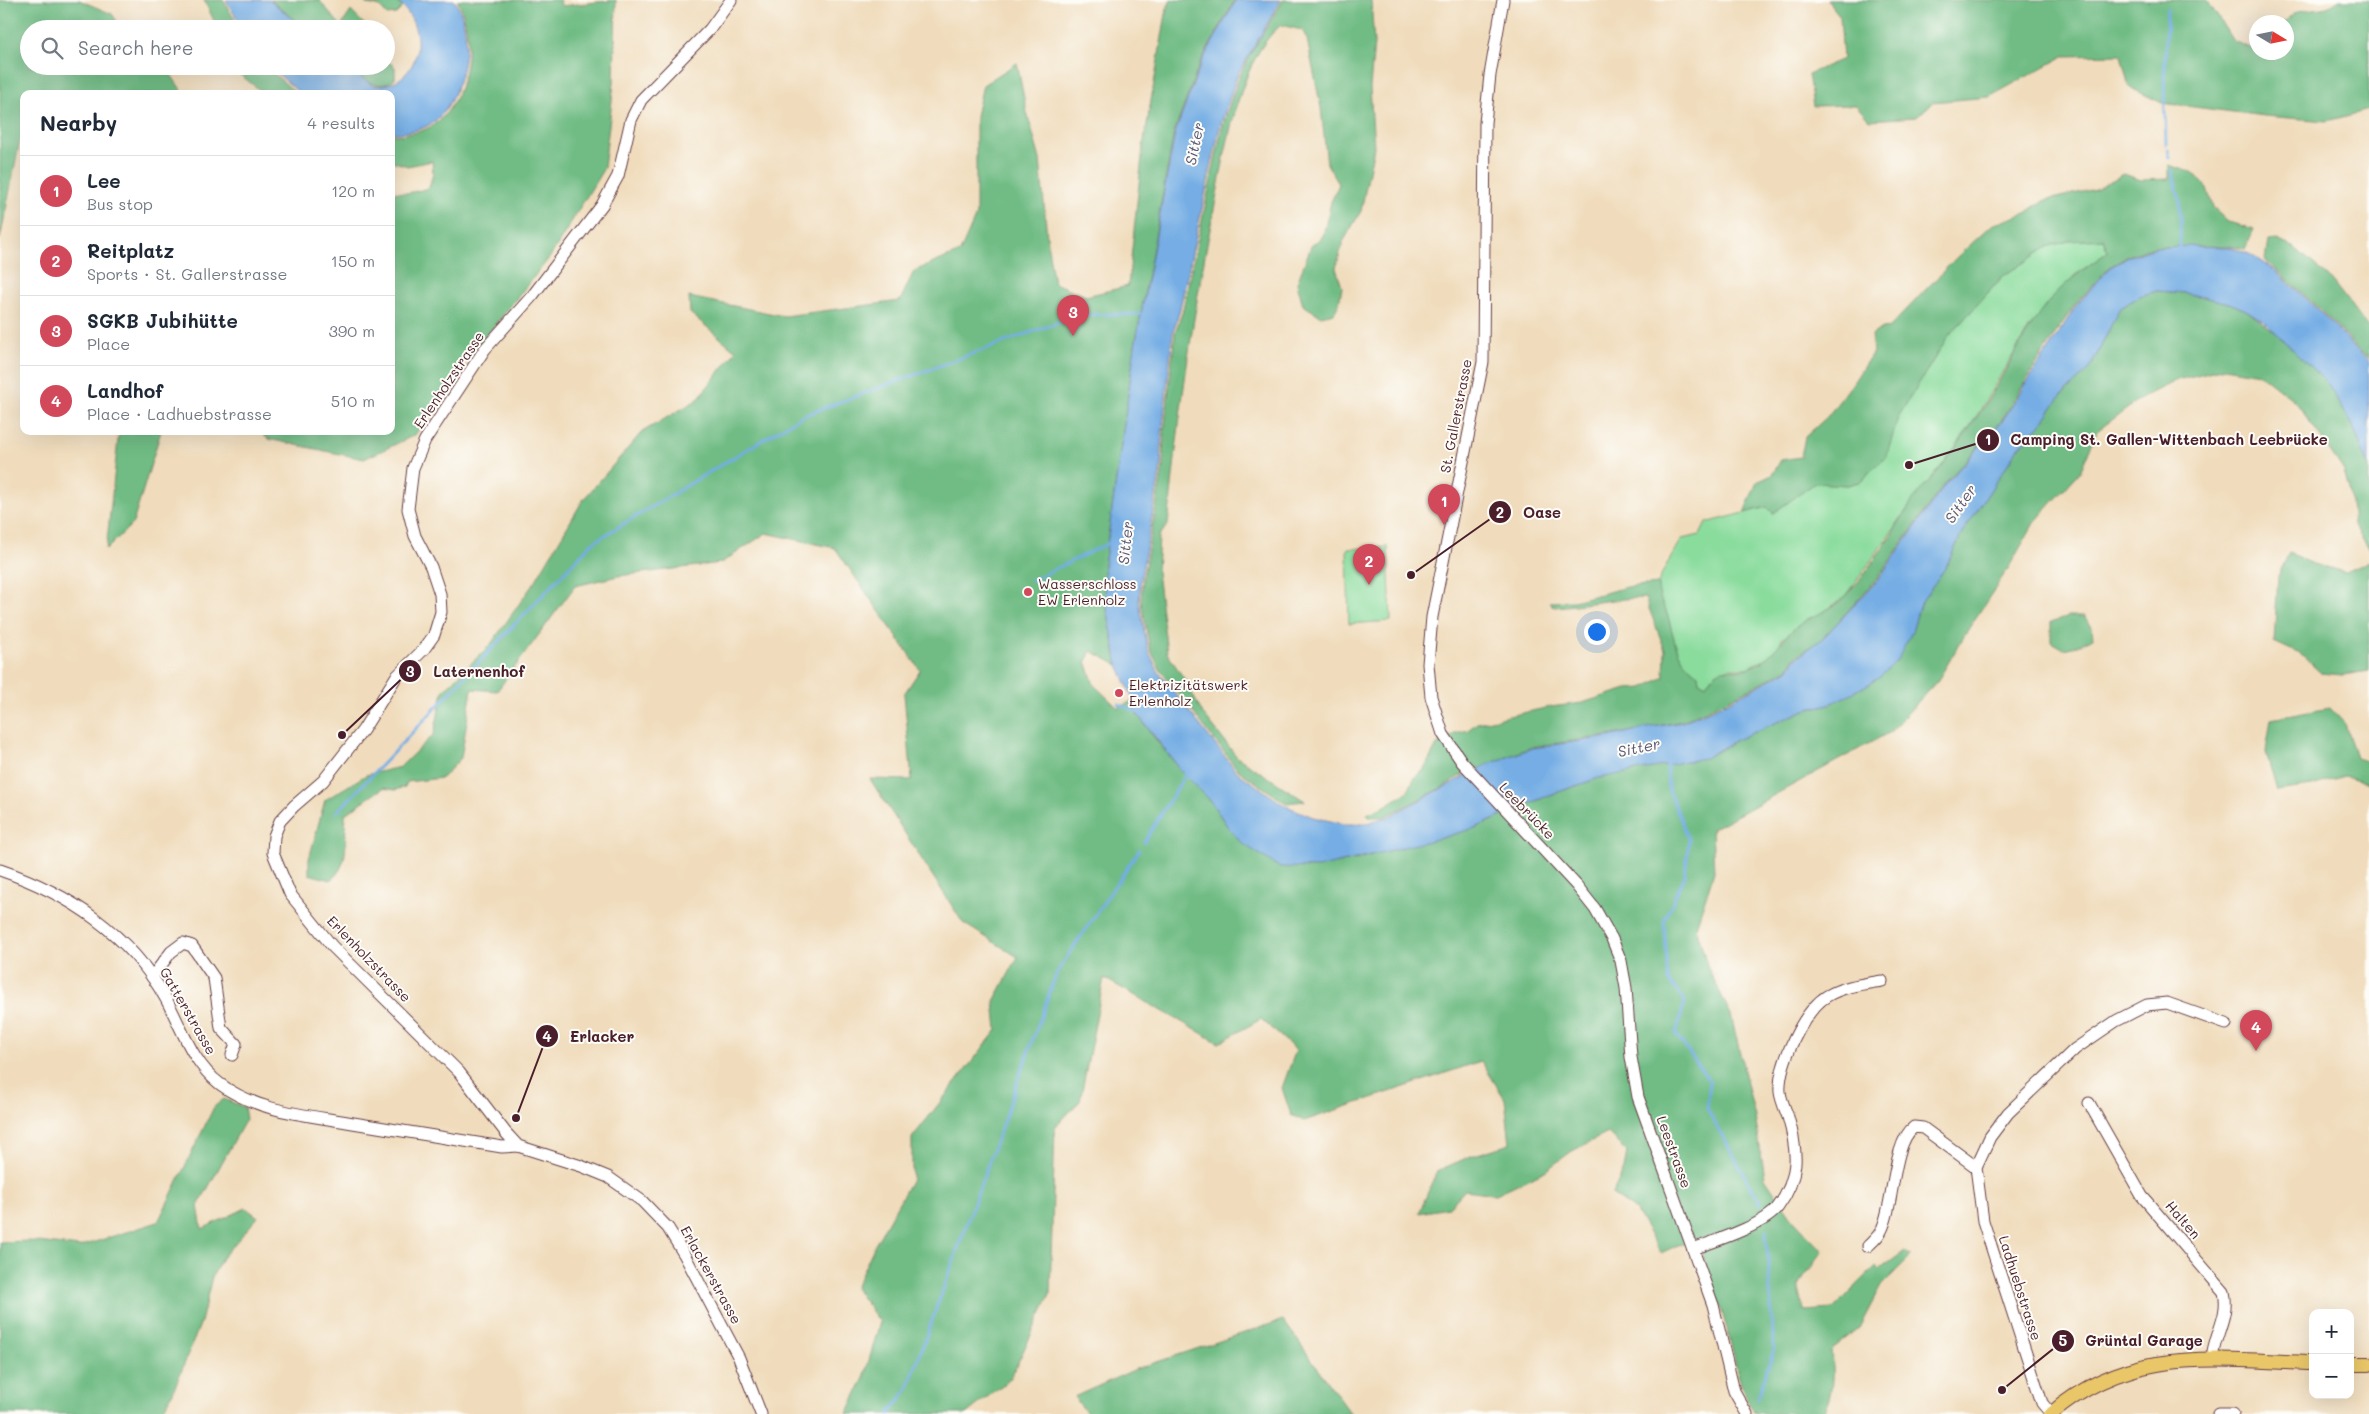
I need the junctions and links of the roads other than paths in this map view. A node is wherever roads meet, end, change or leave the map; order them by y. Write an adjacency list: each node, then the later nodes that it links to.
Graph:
1 (731, 0): 11 (street, Erlenholzstrasse)
2 (1502, 0): 3 (street, St. Gallerstrasse)
3 (1449, 743): 5 (street, Leebrücke)
4 (0, 870): 6 (street, Gatterstrasse)
5 (1587, 898): 14 (street, Leestrasse)
6 (152, 977): 9 (street); 11 (street, Gatterstrasse)
7 (1882, 981): 14 (street)
8 (2226, 1024): 12 (street)
9 (232, 1055)
10 (2089, 1103): 15 (street, Halten)
11 (518, 1146): 19 (street, Erlackerstrasse)
12 (1976, 1167): 13 (street); 21 (street, Ladhuebstrasse)
13 (1868, 1246)
14 (1693, 1248): 20 (street, Leestrasse)
15 (2212, 1360): 16 (main road); 21 (main road)
16 (2309, 1363)
17 (2354, 1364): 18 (main road)
18 (2369, 1364)
19 (760, 1414)
20 (1747, 1414)
21 (2051, 1414)
22 (2218, 1414): 23 (street)
23 (2234, 1414)

